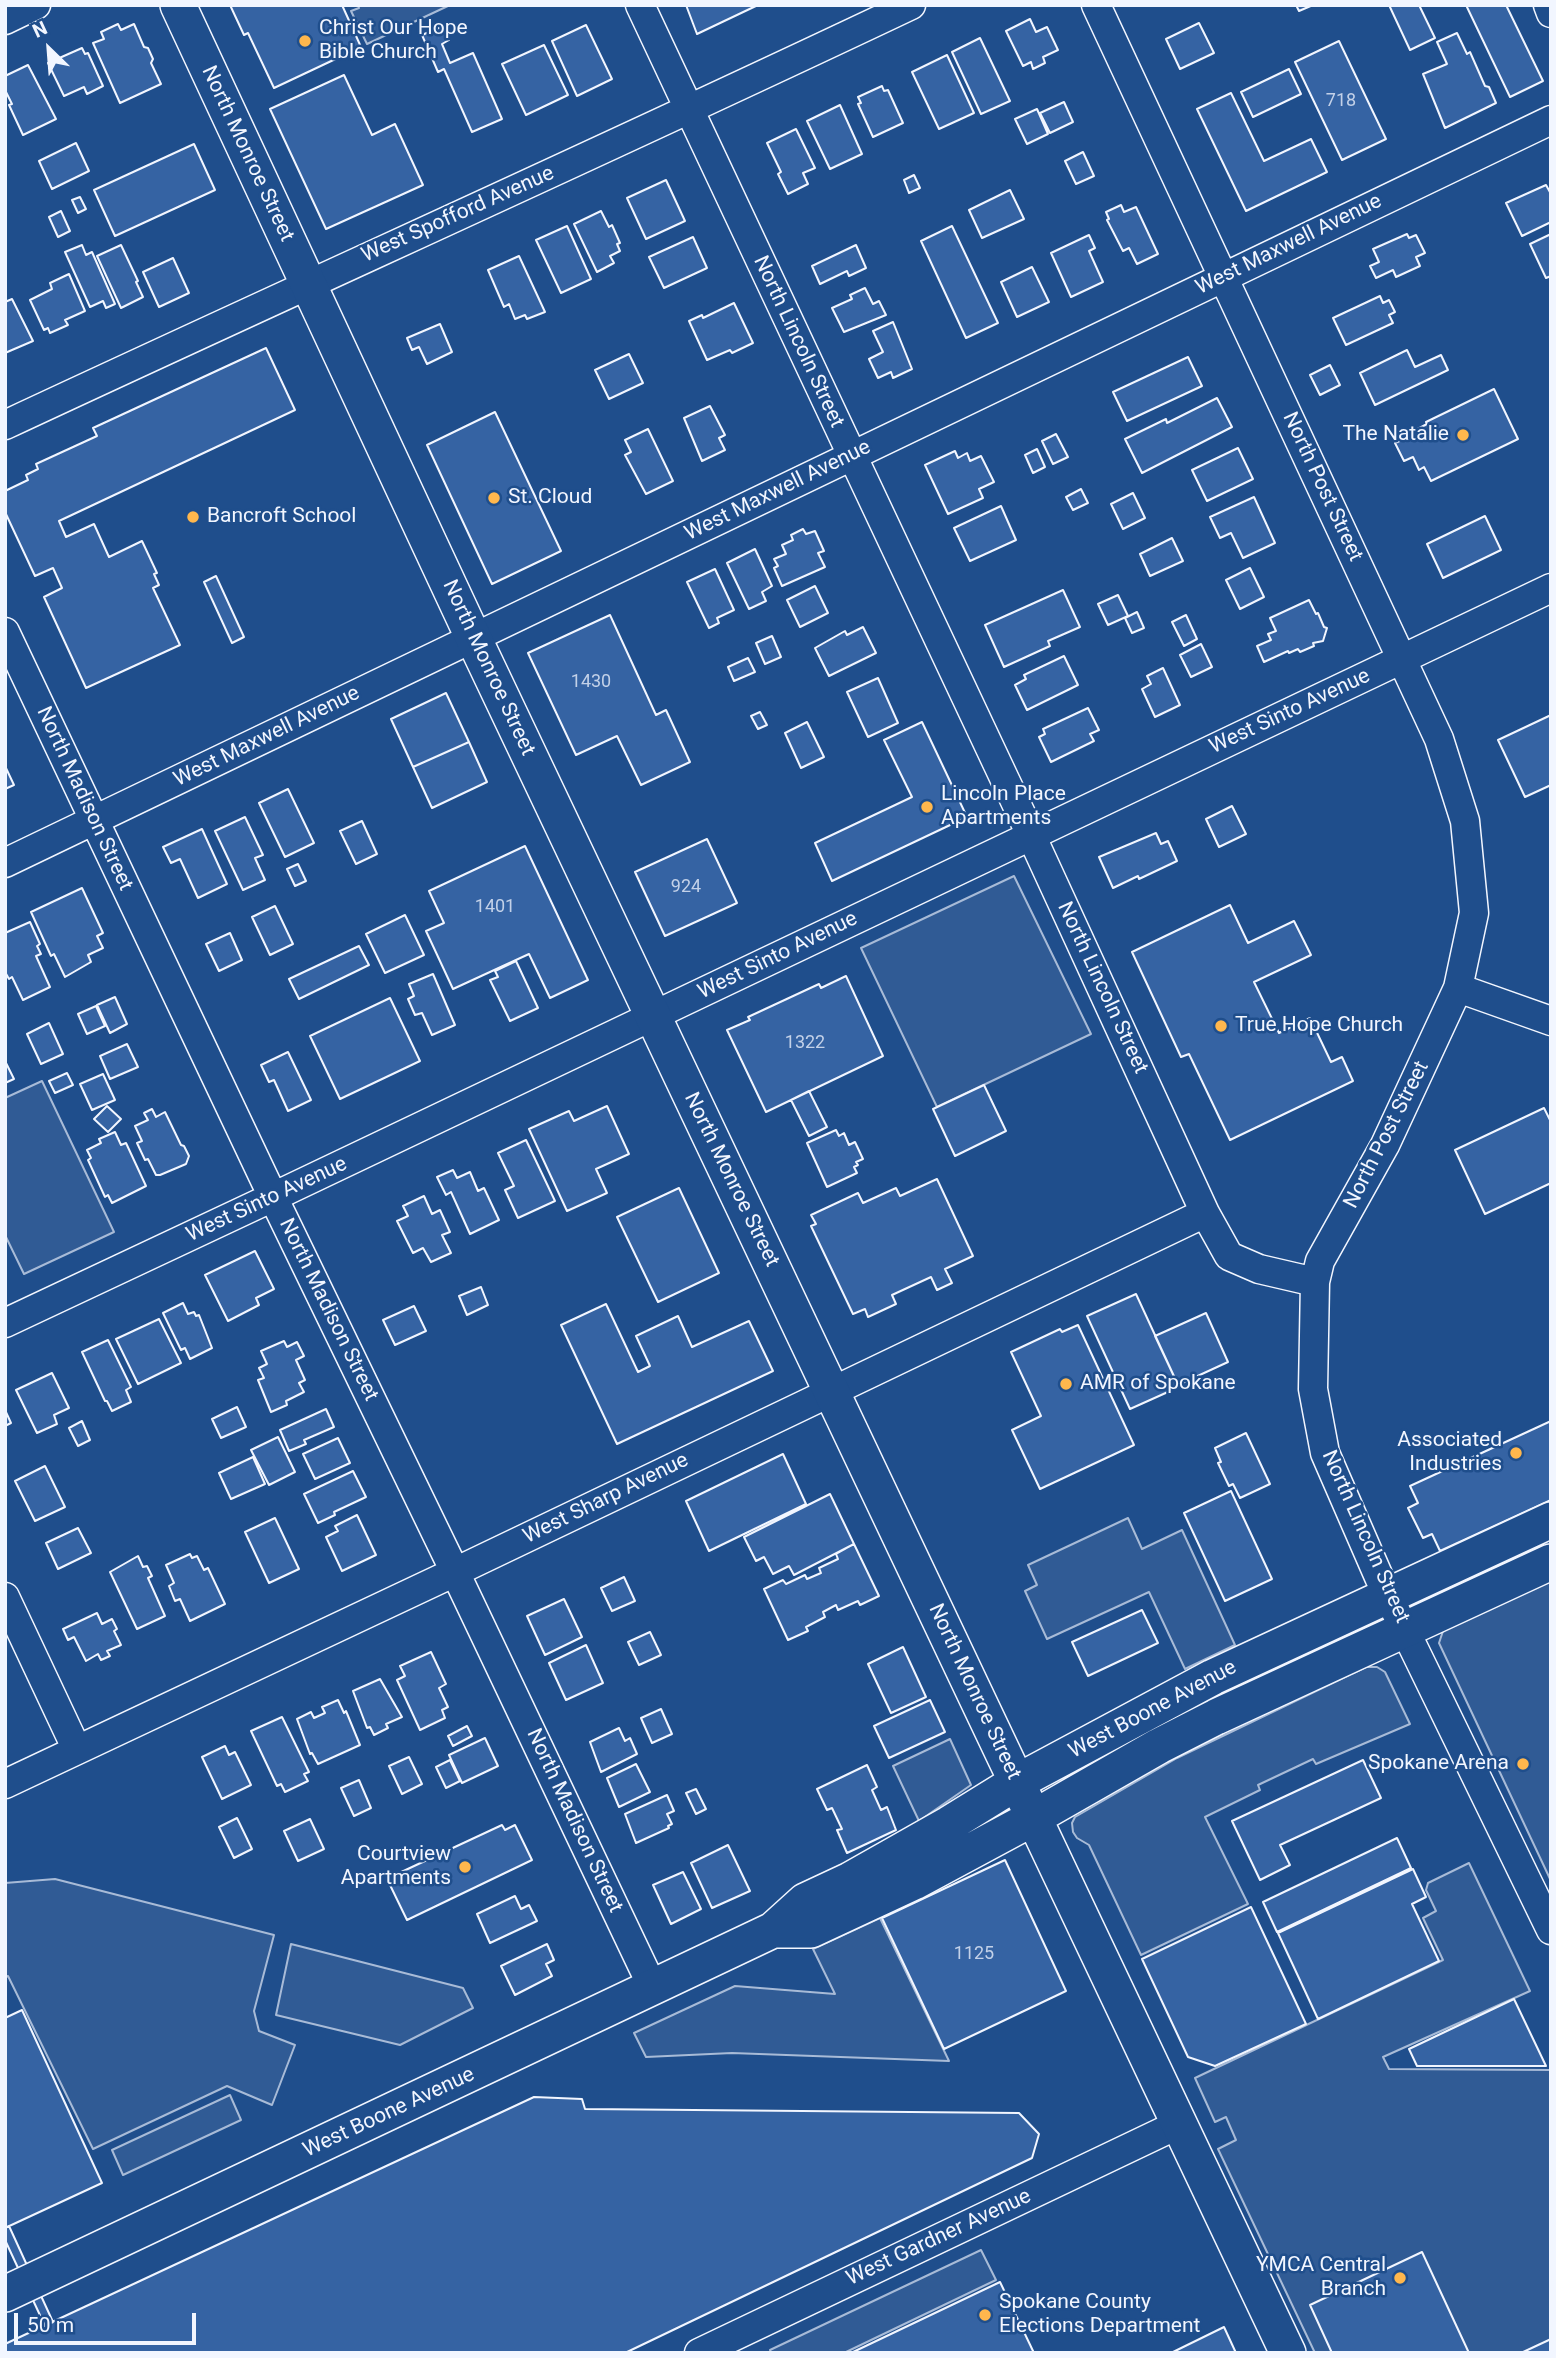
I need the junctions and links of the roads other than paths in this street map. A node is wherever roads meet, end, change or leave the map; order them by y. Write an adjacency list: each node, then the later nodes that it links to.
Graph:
1 (36, 5): 8 (street)
2 (178, 5): 12 (main road, North Monroe Street)
3 (640, 5): 9 (street, North Lincoln Street)
4 (911, 5): 9 (street, West Spofford Avenue)
5 (1096, 5): 11 (street, North Post Street)
6 (1548, 5): 7 (street)
7 (1551, 13)
8 (5, 20)
9 (688, 111): 12 (street, West Spofford Avenue); 14 (street, North Lincoln Street)
10 (1551, 120): 11 (street, West Maxwell Avenue)
11 (1224, 277): 14 (street, West Maxwell Avenue); 18 (street, North Post Street)
12 (308, 284): 13 (street, West Spofford Avenue); 17 (main road, North Monroe Street)
13 (5, 425)
14 (851, 456): 17 (street, West Maxwell Avenue); 20 (street, North Lincoln Street)
15 (1551, 587): 18 (street, West Sinto Avenue)
16 (5, 632): 19 (street, North Madison Street)
17 (473, 638): 19 (street, West Maxwell Avenue); 23 (main road, North Monroe Street)
18 (1402, 659): 20 (street, West Sinto Avenue); 22 (street, North Post Street)
19 (95, 821): 21 (street, West Maxwell Avenue); 25 (street, North Madison Street)
20 (1031, 835): 23 (street, West Sinto Avenue); 26 (street, North Lincoln Street)
21 (5, 863)
22 (1458, 988): 24 (street); 27 (street, North Post Street)
23 (652, 1015): 25 (street, West Sinto Avenue); 29 (main road, North Monroe Street)
24 (1551, 1021)
25 (273, 1197): 28 (street, West Sinto Avenue); 32 (street, North Madison Street)
26 (1205, 1213): 27 (street, North Lincoln Street); 29 (street, West Sharp Avenue)
27 (1315, 1282): 33 (street, North Lincoln Street)
28 (5, 1323)
29 (832, 1390): 32 (street, West Sharp Avenue); 37 (main road, North Monroe Street)
30 (1551, 1520): 33 (main road, West Boone Avenue)
31 (1551, 1562): 35 (main road, West Boone Avenue)
32 (456, 1572): 36 (street, West Sharp Avenue); 42 (street, North Madison Street)
33 (1388, 1595): 35 (street, North Lincoln Street); 37 (main road, West Boone Avenue)
34 (5, 1597): 36 (street)
35 (1404, 1629): 39 (main road, West Boone Avenue); 41 (street, North Lincoln Street)
36 (77, 1750): 38 (street, West Sharp Avenue)
37 (1017, 1782): 39 (main road, North Monroe Street); 40 (main road, West Boone Avenue)
38 (5, 1784)
39 (1034, 1818): 40 (main road, West Boone Avenue); 43 (main road, North Monroe Street)
40 (772, 1930): 42 (main road, West Boone Avenue)
41 (1551, 1930)
42 (653, 1987): 44 (main road, West Boone Avenue)
43 (1179, 2124): 45 (street, West Gardner Avenue); 46 (main road, North Monroe Street)
44 (5, 2294)
45 (699, 2353)
46 (1288, 2353)

